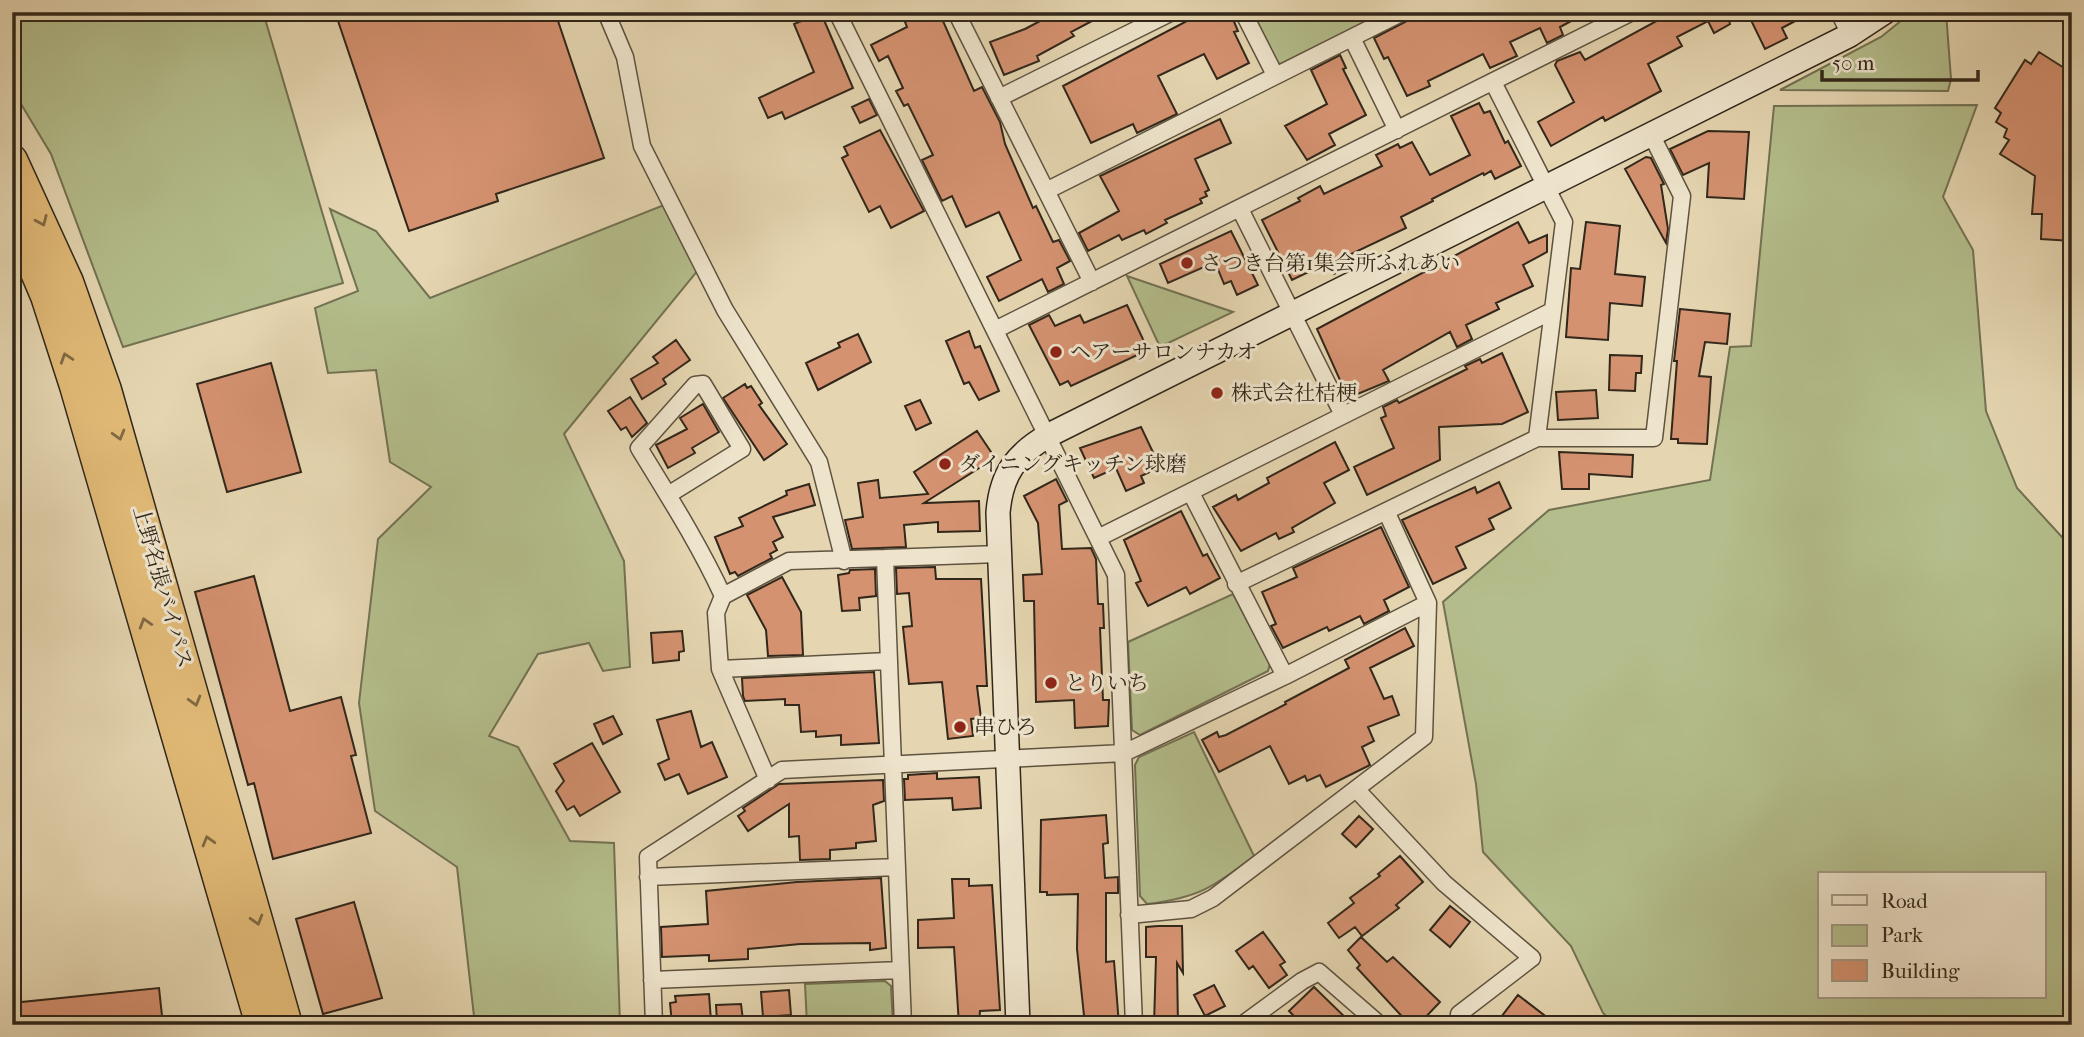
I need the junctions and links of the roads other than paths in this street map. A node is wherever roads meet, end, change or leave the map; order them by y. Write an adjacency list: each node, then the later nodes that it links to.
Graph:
1 (606, 12): 35 (street)
2 (837, 12): 25 (street)
3 (956, 12): 14 (street)
4 (1172, 12): 14 (street)
5 (1243, 12): 12 (street)
6 (1403, 12): 11 (street)
7 (1632, 12): 13 (street)
8 (1839, 12): 10 (street)
9 (1885, 12): 10 (street)
10 (1850, 35): 16 (street)
11 (1352, 38): 12 (street); 15 (street)
12 (1275, 75): 19 (street)
13 (1493, 82): 15 (street); 18 (street)
14 (999, 98): 19 (street)
15 (1397, 131): 20 (street)
16 (1651, 134): 18 (street); 28 (street)
17 (12, 160): 54 (highway, 上野名張バイパス, one-way to 54)
18 (1546, 186): 23 (street); 24 (street)
19 (1046, 191): 22 (street)
20 (1240, 209): 22 (street); 24 (street)
21 (12, 216): 53 (highway, 上野名張バイパス, one-way to 21)
22 (1092, 282): 25 (street)
23 (1552, 311): 26 (street); 28 (street)
24 (1292, 313): 26 (street); 27 (street)
25 (997, 329): 27 (street)
26 (1343, 415): 29 (street)
27 (1049, 435): 32 (street); 33 (street)
28 (1537, 438): 31 (street)
29 (1191, 493): 32 (street); 36 (street)
30 (668, 495): 30 (street); 37 (street)
31 (1387, 513): 36 (street); 38 (street)
32 (1100, 537): 42 (street)
33 (999, 554): 34 (street); 43 (street)
34 (884, 558): 35 (street); 39 (street)
35 (844, 561): 37 (street)
36 (1236, 584): 41 (street)
37 (723, 596): 40 (street)
38 (1428, 603): 41 (street); 46 (street)
39 (888, 661): 40 (street); 44 (street)
40 (720, 669): 45 (street)
41 (1285, 676): 42 (street)
42 (1124, 753): 43 (street); 49 (street)
43 (1009, 760): 44 (street); 57 (street)
44 (892, 764): 45 (street); 47 (street)
45 (768, 780): 48 (street)
46 (1356, 789): 49 (street); 52 (street)
47 (897, 867): 48 (street); 50 (street)
48 (648, 877): 51 (street)
49 (1129, 915): 58 (street)
50 (901, 970): 51 (street); 56 (street)
51 (652, 980): 55 (street)
52 (1458, 1014)
53 (261, 1025)
54 (287, 1025)
55 (654, 1025)
56 (903, 1025)
57 (1018, 1025)
58 (1134, 1025)
59 (1242, 1025): 60 (street)
60 (1380, 1025)

